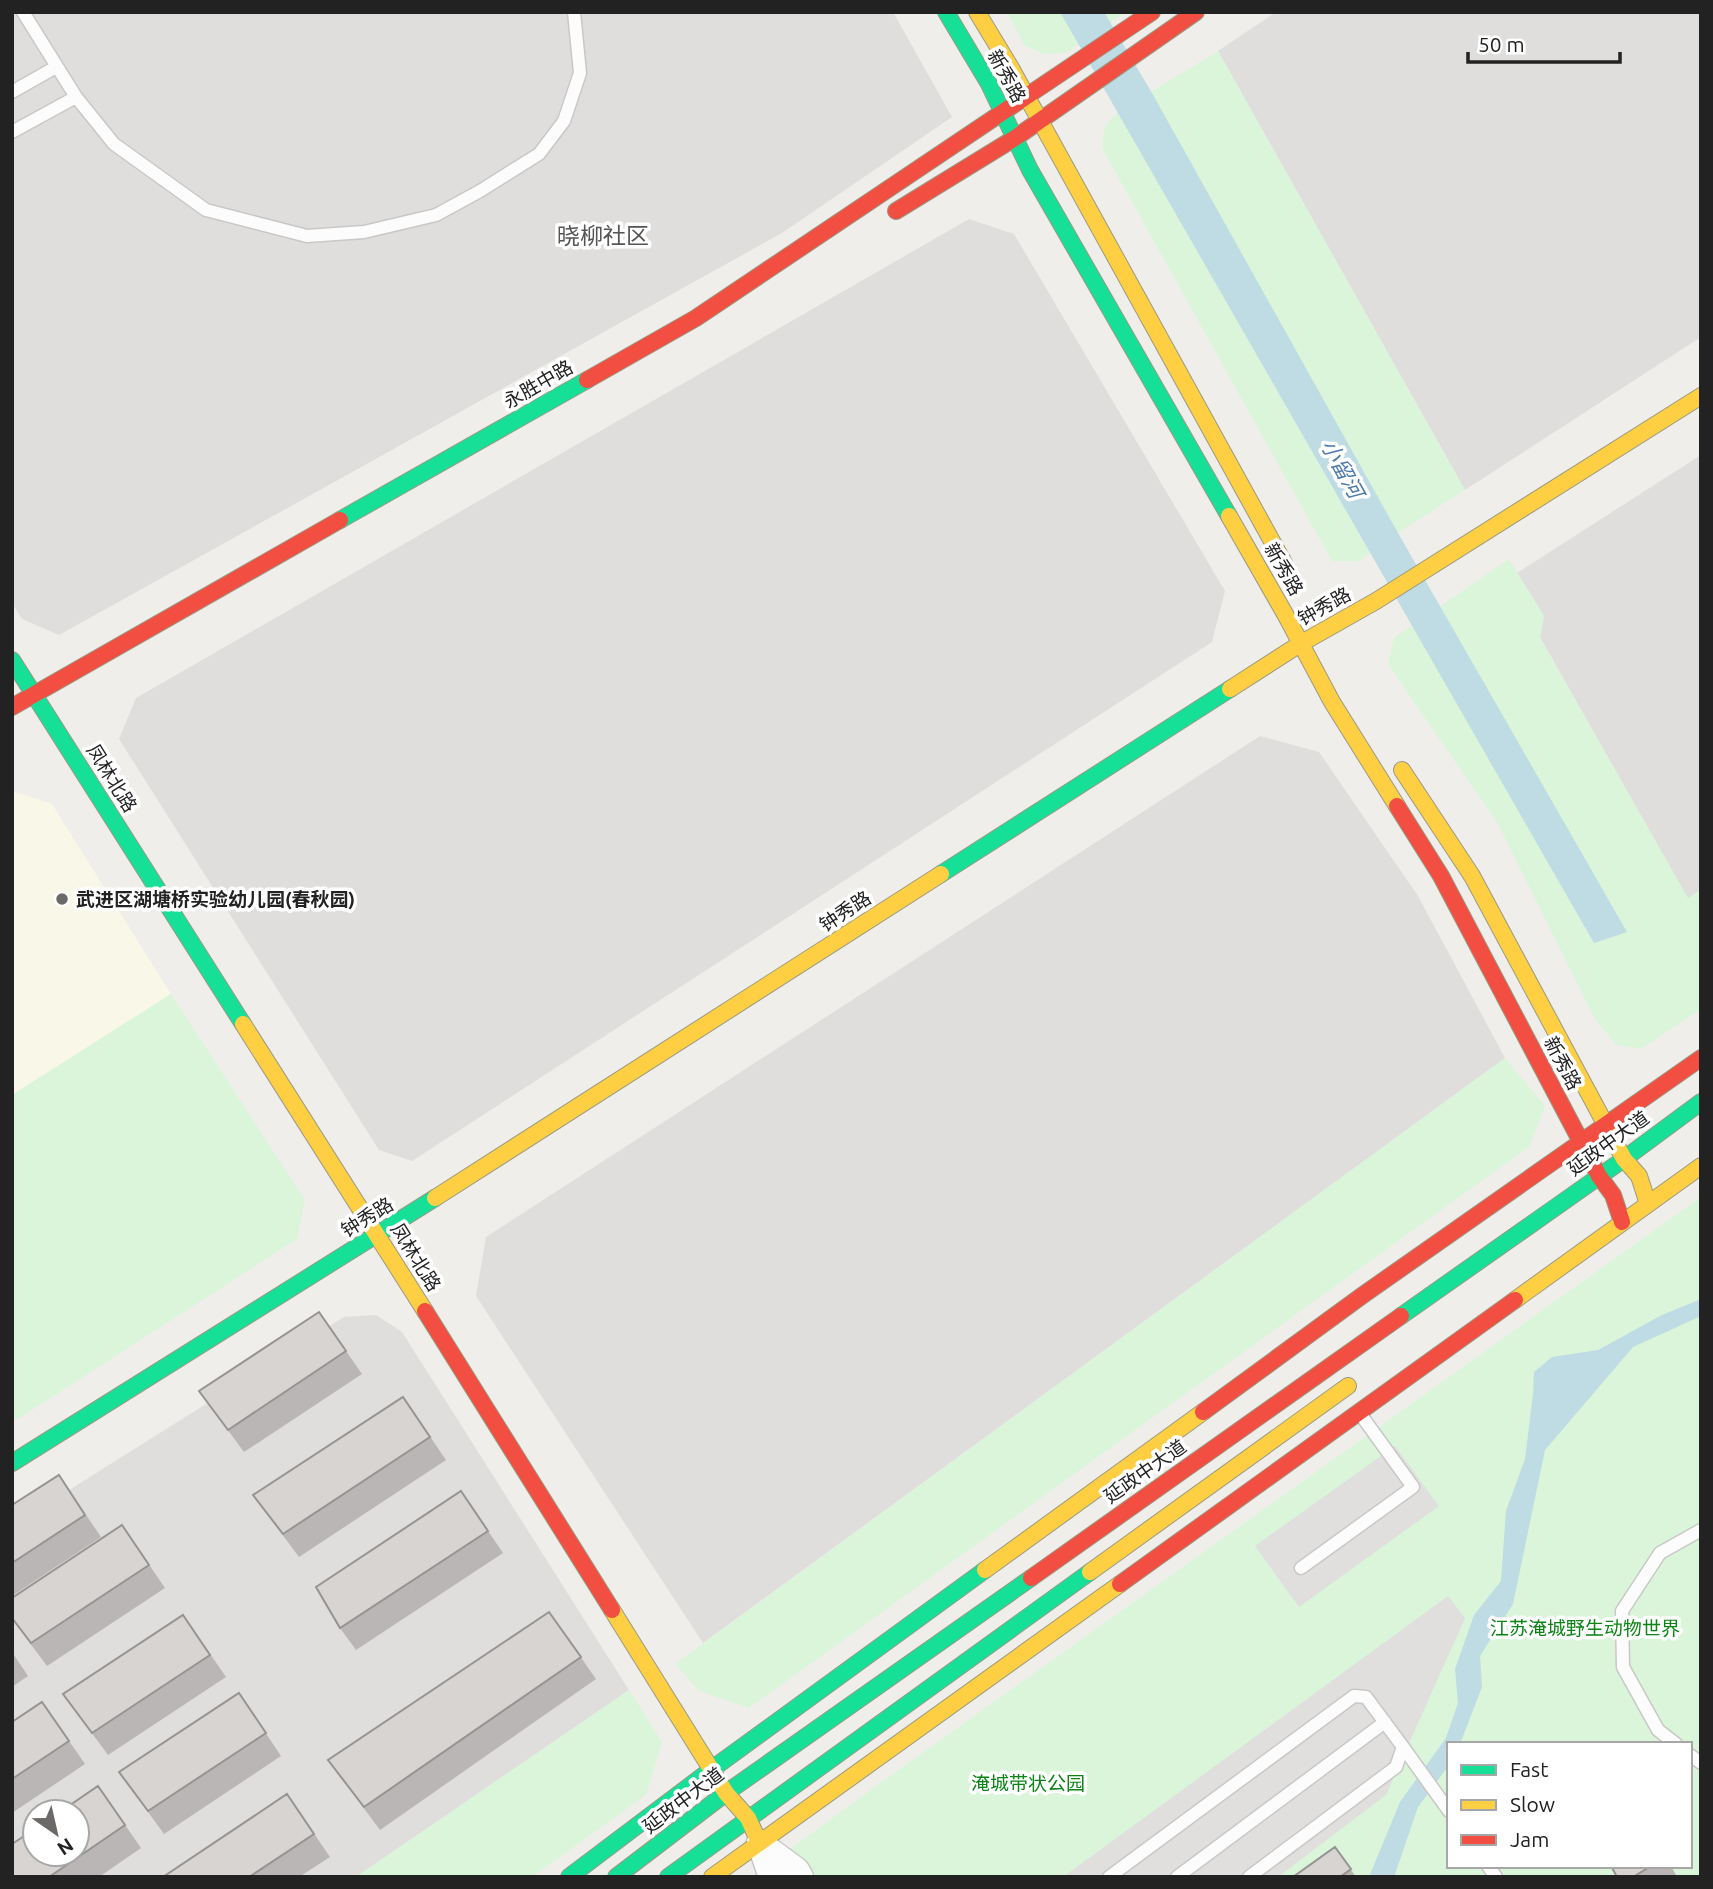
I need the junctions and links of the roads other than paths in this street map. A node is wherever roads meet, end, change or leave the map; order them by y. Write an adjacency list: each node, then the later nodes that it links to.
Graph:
1 (23, 12): 7 (lane)
2 (574, 12): 9 (lane)
3 (946, 12): 11 (street, 新秀路)
4 (977, 12): 10 (street, 新秀路)
5 (1152, 12): 10 (street, 永胜中路)
6 (1196, 12): 12 (street)
7 (56, 67): 8 (lane); 9 (lane)
8 (12, 92)
9 (76, 97): 13 (lane)
10 (1027, 97): 11 (street, 永胜中路); 12 (street, 新秀路)
11 (1003, 112): 14 (street, 新秀路); 17 (street, 永胜中路)
12 (1039, 121): 14 (street); 19 (street, 新秀路)
13 (12, 132)
14 (1015, 138): 15 (street); 20 (street, 新秀路)
15 (884, 219)
16 (789, 273): 17 (street)
17 (696, 318): 22 (street, 永胜中路)
18 (1701, 396): 20 (street, 钟秀路)
19 (1290, 575)
20 (1300, 644): 28 (street, 新秀路); 36 (street, 钟秀路)
21 (12, 660): 22 (street, 凤林北路)
22 (34, 694): 23 (street, 永胜中路); 36 (street, 凤林北路)
23 (12, 706)
24 (1396, 761): 27 (street, 新秀路)
25 (1701, 1058): 27 (street)
26 (1701, 1102): 29 (street, 延政中大道)
27 (1606, 1124): 28 (street); 29 (street, 新秀路)
28 (1580, 1142): 32 (street, 新秀路); 45 (street)
29 (1624, 1158): 31 (street, 新秀路); 32 (street, 延政中大道)
30 (1701, 1166): 34 (street)
31 (1644, 1173): 33 (street); 34 (street, 新秀路)
32 (1599, 1176): 33 (street, 新秀路); 46 (street, 延政中大道)
33 (1608, 1199): 35 (street, 新秀路)
34 (1648, 1204): 35 (street)
35 (1622, 1222): 38 (street)
36 (378, 1236): 39 (street, 钟秀路); 45 (street, 凤林北路)
37 (1366, 1373): 48 (street)
38 (1359, 1412): 41 (lane); 49 (street)
39 (12, 1463)
40 (1701, 1530): 43 (lane)
41 (1301, 1568)
42 (1385, 1722): 44 (lane); 56 (lane); 57 (lane)
43 (1673, 1742)
44 (1403, 1747): 47 (lane); 58 (lane)
45 (712, 1769): 46 (street, 凤林北路); 50 (street)
46 (726, 1793): 48 (street, 凤林北路); 51 (street, 延政中大道)
47 (1447, 1808)
48 (748, 1818): 49 (street, 凤林北路); 52 (street)
49 (759, 1842): 53 (street); 54 (street); 55 (street)
50 (569, 1877)
51 (616, 1877)
52 (668, 1877)
53 (712, 1877)
54 (771, 1877)
55 (801, 1877)
56 (1109, 1877)
57 (1177, 1877)
58 (1249, 1877)

